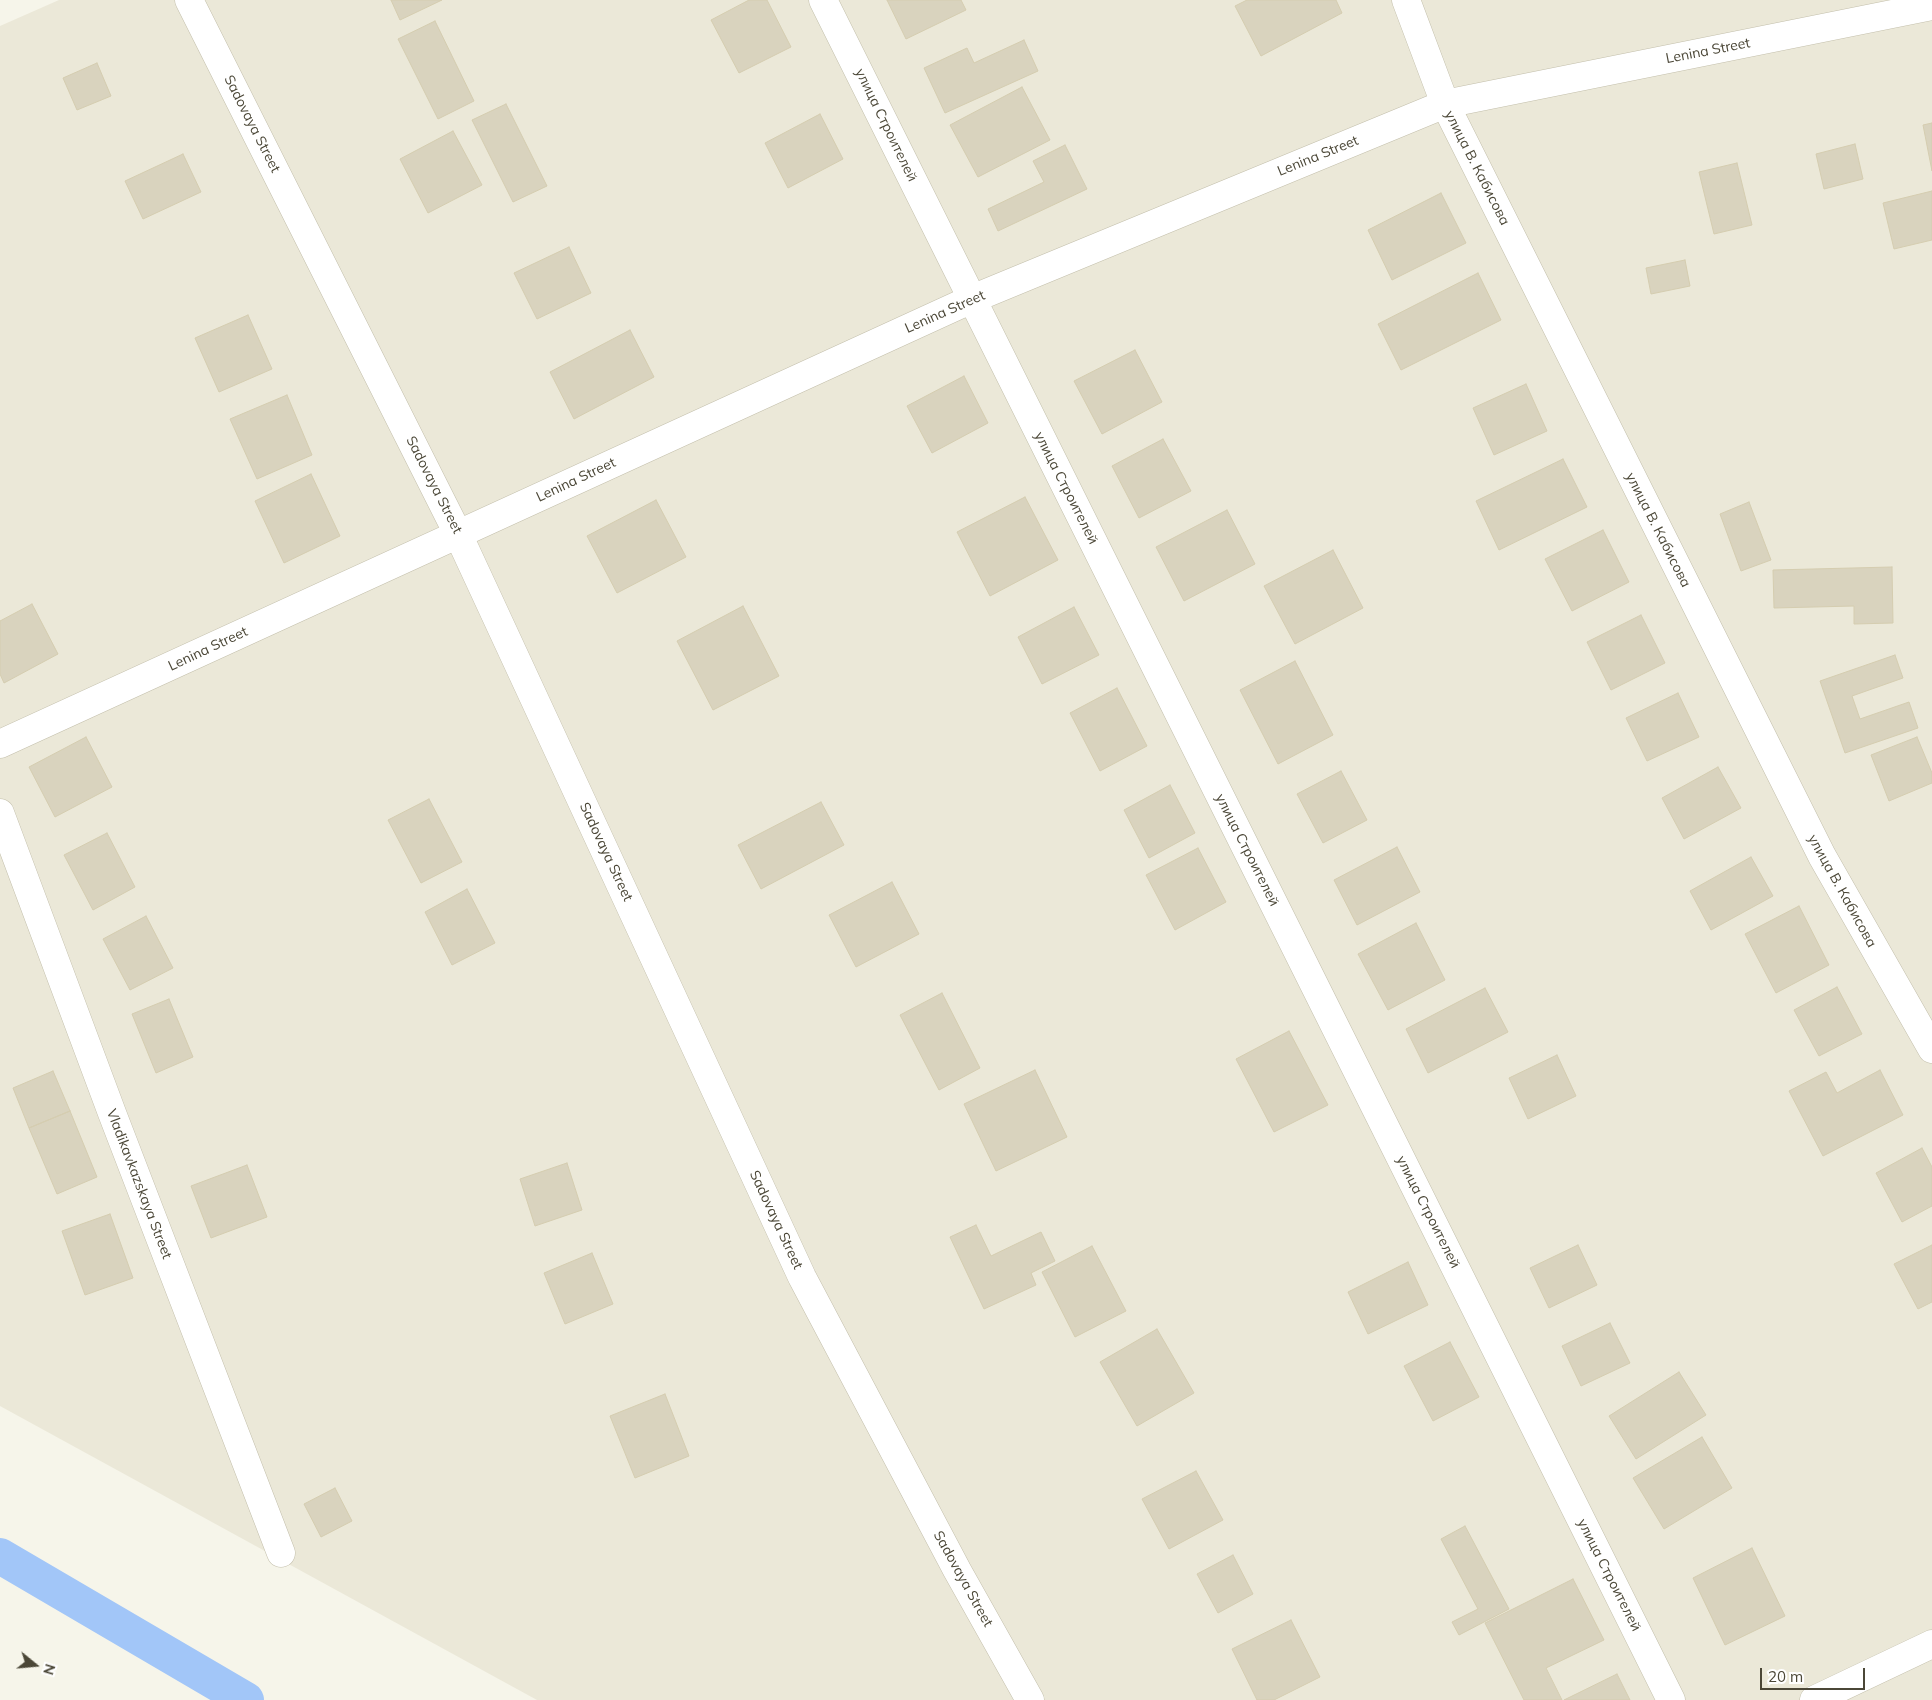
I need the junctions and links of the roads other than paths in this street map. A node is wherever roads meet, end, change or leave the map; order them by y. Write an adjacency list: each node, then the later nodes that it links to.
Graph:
1 (189, 0): 7 (street, Sadovaya Street)
2 (823, 0): 6 (street, улица Строителей)
3 (1406, 0): 5 (street, улица В. Кабисова)
4 (1932, 6): 5 (street, Lenina Street)
5 (1445, 104): 6 (street, Lenina Street); 10 (street, улица В. Кабисова)
6 (972, 299): 7 (street, Lenina Street); 14 (street, улица Строителей)
7 (458, 534): 8 (street, Lenina Street); 13 (street, Sadovaya Street)
8 (0, 744)
9 (0, 813): 11 (street, Vladikavkazskaya Street)
10 (1932, 1049)
11 (281, 1553)
12 (1932, 1644): 15 (street)
13 (1030, 1700)
14 (1671, 1700)
15 (1814, 1700)

